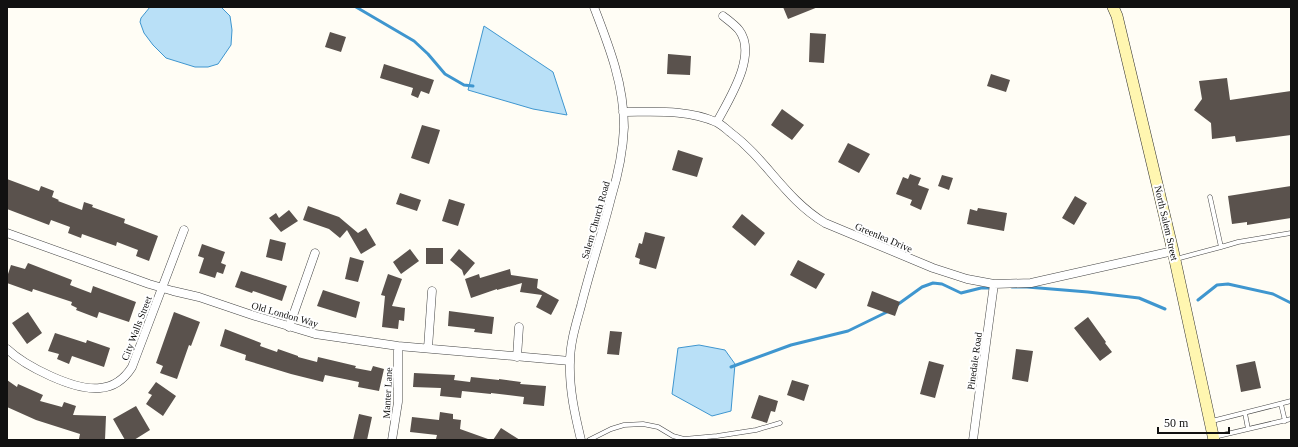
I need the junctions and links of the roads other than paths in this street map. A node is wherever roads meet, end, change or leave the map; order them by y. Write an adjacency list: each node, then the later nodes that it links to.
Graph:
1 (594, 7): 4 (street, Salem Church Road)
2 (1113, 7): 12 (main road, North Salem Street)
3 (723, 16): 5 (street)
4 (623, 112): 5 (street, Greenlea Drive); 22 (street, Salem Church Road)
5 (717, 122): 13 (street, Greenlea Drive)
6 (1210, 197): 10 (lane)
7 (184, 230): 14 (street, City Walls Street)
8 (7, 232): 14 (street, Old London Way)
9 (1291, 234): 10 (lane)
10 (1222, 247): 12 (lane)
11 (315, 253): 16 (street)
12 (1174, 255): 13 (street, Greenlea Drive); 28 (main road, North Salem Street)
13 (994, 284): 35 (street, Pinedale Road)
14 (162, 288): 16 (street, Old London Way); 20 (street, City Walls Street)
15 (432, 291): 19 (street)
16 (289, 327): 18 (street, Old London Way)
17 (519, 328): 21 (street)
18 (398, 346): 19 (street, Old London Way); 32 (street, Manter Lane)
19 (428, 348): 21 (street, Old London Way)
20 (7, 349)
21 (517, 357): 22 (street, Old London Way)
22 (570, 361): 33 (street, Salem Church Road)
23 (1291, 401): 24 (lane)
24 (1281, 404): 25 (lane); 27 (lane)
25 (1245, 413): 28 (lane); 30 (lane)
26 (1291, 419): 27 (lane)
27 (1285, 421): 30 (lane)
28 (1210, 422): 31 (main road, North Salem Street)
29 (780, 424): 34 (lane)
30 (1248, 429): 31 (lane)
31 (1214, 438)
32 (392, 440)
33 (581, 440)
34 (589, 440)
35 (973, 440)

